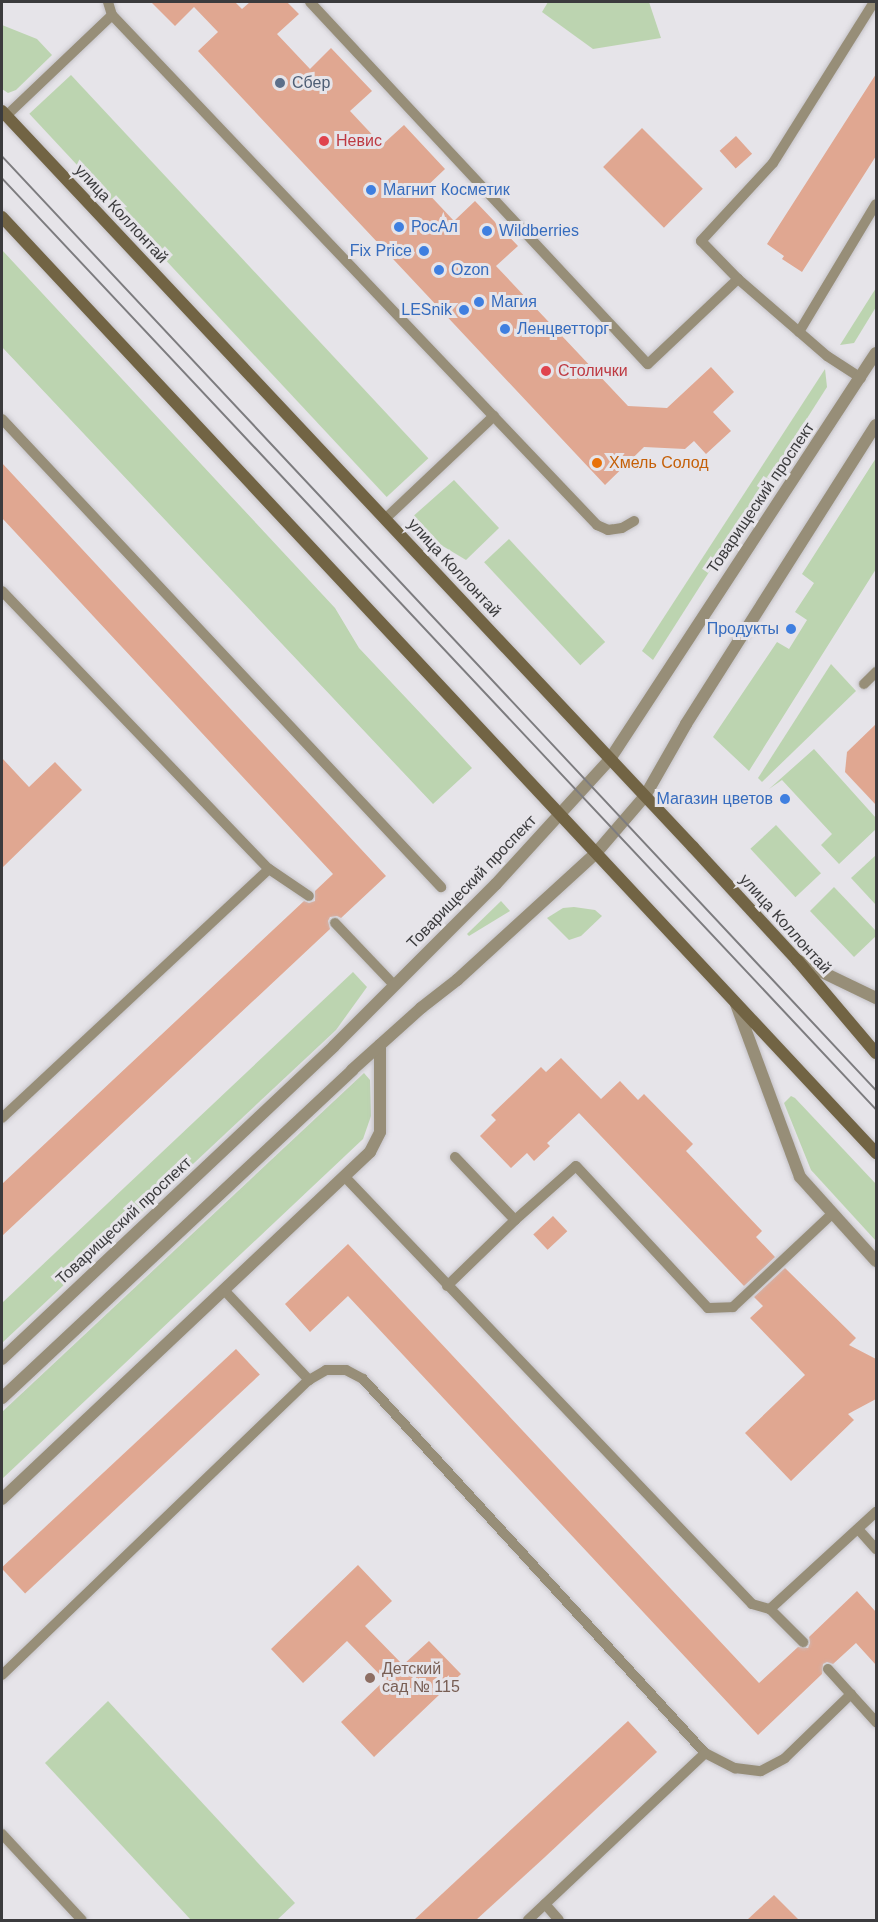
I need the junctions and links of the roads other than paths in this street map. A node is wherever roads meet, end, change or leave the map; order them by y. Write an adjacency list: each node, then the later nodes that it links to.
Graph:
1 (108, 2): 4 (lane)
2 (310, 2): 8 (lane)
3 (874, 2): 8 (lane)
4 (112, 15): 5 (lane); 12 (lane)
5 (4, 114): 15 (main road, улица Коллонтай)
6 (876, 204): 9 (lane)
7 (2, 217): 22 (main road)
8 (738, 279): 9 (lane)
9 (799, 332): 11 (lane)
10 (876, 353): 11 (street, Товарищеский проспект)
11 (861, 378): 20 (street, Товарищеский проспект)
12 (494, 416): 15 (lane); 16 (lane)
13 (2, 419): 25 (lane)
14 (876, 425): 21 (street)
15 (385, 519): 20 (main road, улица Коллонтай)
16 (634, 521)
17 (2, 591): 24 (lane)
18 (876, 672): 19 (lane)
19 (864, 684)
20 (610, 759): 21 (main road, улица Коллонтай); 22 (street, Товарищеский проспект)
21 (645, 796): 23 (street); 28 (main road, улица Коллонтай)
22 (559, 814): 23 (main road); 29 (street, Товарищеский проспект)
23 (596, 853): 31 (main road); 32 (street)
24 (269, 868): 26 (lane); 34 (lane)
25 (441, 887)
26 (309, 896)
27 (335, 923): 29 (lane)
28 (797, 960): 30 (street); 33 (main road, улица Коллонтай)
29 (394, 985): 43 (street, Товарищеский проспект)
30 (876, 998)
31 (736, 1004): 35 (main road); 38 (street)
32 (380, 1045): 37 (street); 45 (street)
33 (876, 1053)
34 (2, 1118)
35 (876, 1153)
36 (455, 1157): 39 (lane)
37 (345, 1177): 41 (lane); 42 (street)
38 (832, 1214): 39 (lane); 40 (street)
39 (515, 1220): 41 (lane)
40 (876, 1261)
41 (447, 1286): 50 (lane)
42 (224, 1290): 44 (lane); 46 (street)
43 (2, 1359)
44 (309, 1380): 53 (lane); 56 (lane)
45 (2, 1398)
46 (2, 1499)
47 (876, 1512): 48 (lane)
48 (858, 1529): 49 (lane); 50 (lane)
49 (876, 1549)
50 (770, 1609): 51 (lane)
51 (803, 1642)
52 (828, 1669): 54 (lane)
53 (2, 1675)
54 (851, 1694): 55 (lane); 56 (lane)
55 (876, 1722)
56 (705, 1753): 58 (lane)
57 (2, 1834): 59 (lane)
58 (545, 1904): 60 (lane); 61 (lane)
59 (82, 1920)
60 (528, 1920)
61 (559, 1920)

